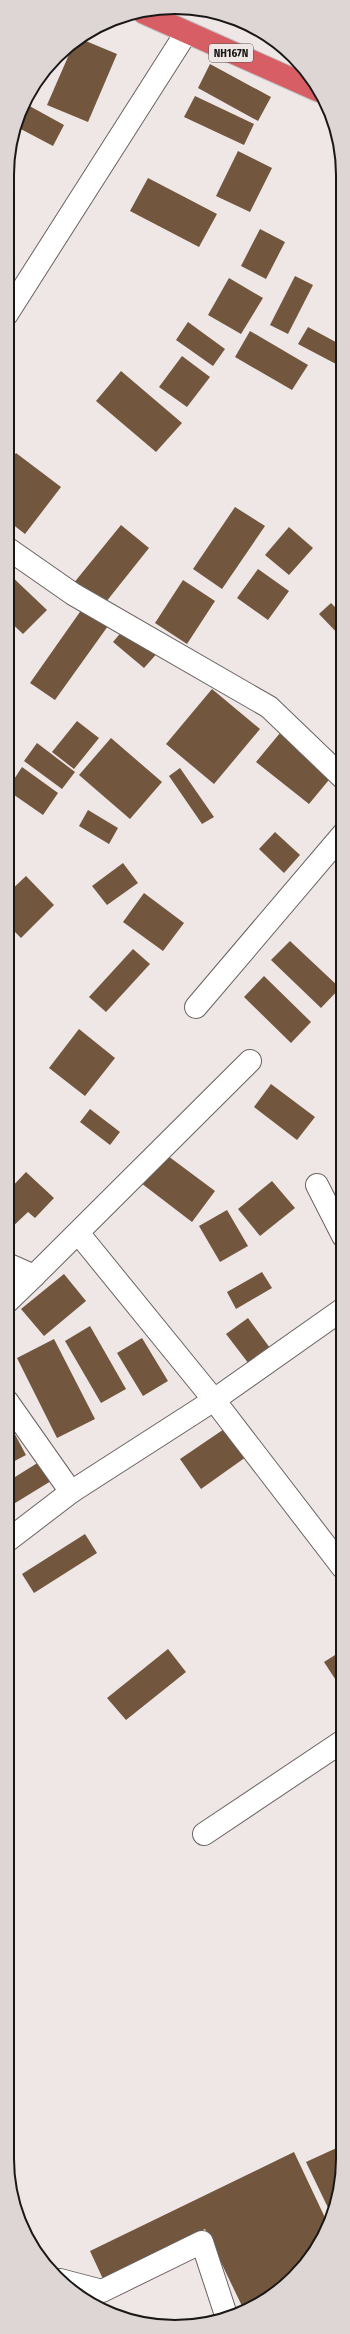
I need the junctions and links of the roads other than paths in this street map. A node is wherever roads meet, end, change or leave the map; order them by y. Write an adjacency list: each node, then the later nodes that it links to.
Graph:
1 (150, 16): 2 (highway, NH167N)
2 (186, 33): 3 (highway, NH167N); 4 (street)
3 (309, 87)
4 (14, 303)
5 (14, 553): 6 (street)
6 (336, 771)
7 (336, 842): 8 (street)
8 (196, 1007)
9 (250, 1061): 12 (street)
10 (316, 1185): 11 (street)
11 (336, 1223)
12 (79, 1234): 14 (street); 17 (street)
13 (14, 1267): 14 (street)
14 (34, 1276): 15 (street)
15 (14, 1295)
16 (336, 1314): 17 (street)
17 (214, 1400): 19 (street); 21 (street)
18 (14, 1411): 19 (street)
19 (72, 1492): 20 (street)
20 (14, 1536)
21 (336, 1559)
22 (336, 1745): 23 (street)
23 (204, 1834)
24 (73, 2283): 25 (street)
25 (225, 2312)

